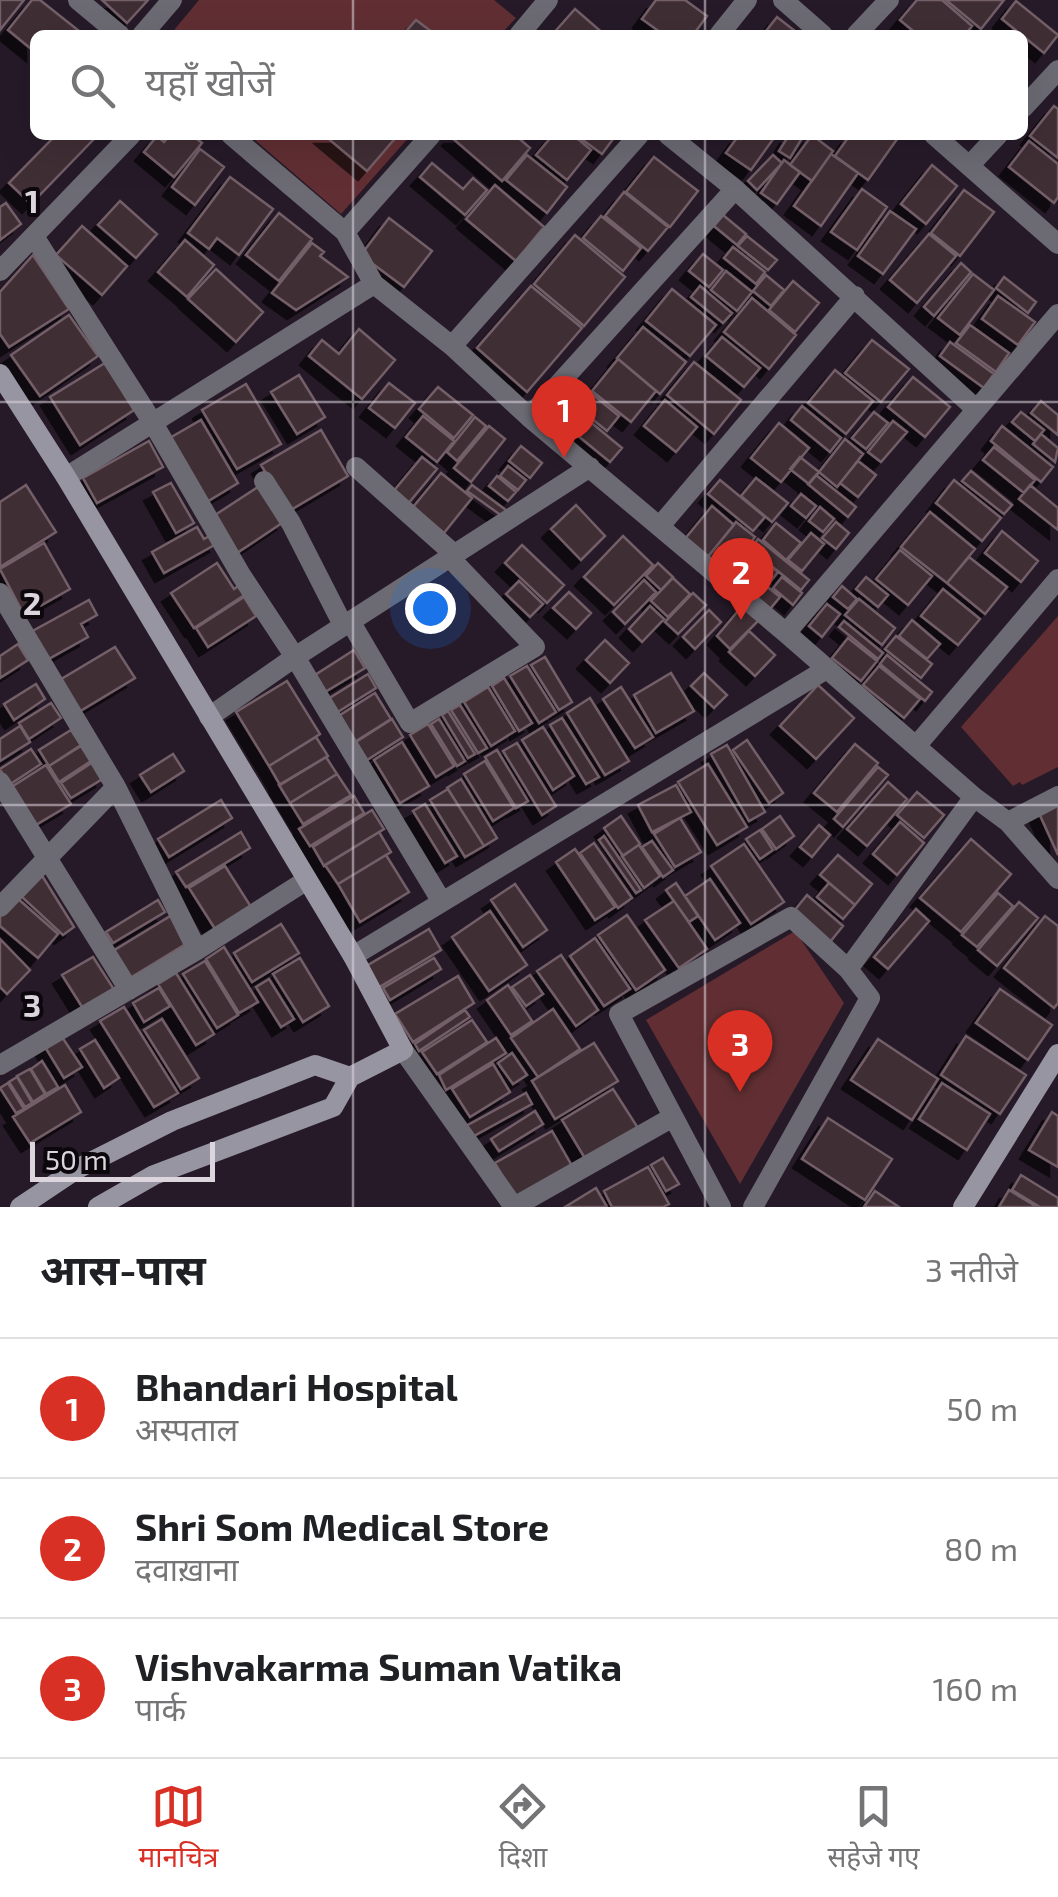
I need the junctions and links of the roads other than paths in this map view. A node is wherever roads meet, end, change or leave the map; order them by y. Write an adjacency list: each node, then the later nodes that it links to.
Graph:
1 (78, 0): 7 (street)
2 (172, 0): 8 (street)
3 (548, 0): 9 (street)
4 (747, 0): 10 (street)
5 (783, 0): 11 (street)
6 (889, 0): 12 (street)
7 (114, 30)
8 (146, 30)
9 (523, 30)
10 (723, 30)
11 (816, 30)
12 (861, 30)
13 (1058, 70): 14 (street)
14 (1028, 103)
15 (126, 140): 25 (street)
16 (238, 140): 24 (street)
17 (427, 140): 24 (street)
18 (635, 140): 31 (street)
19 (674, 140): 23 (street)
20 (940, 140): 22 (street)
21 (993, 140): 22 (street)
22 (969, 166): 26 (street)
23 (735, 189): 29 (street); 34 (street)
24 (345, 232): 28 (street)
25 (35, 238): 27 (street); 35 (street)
26 (1058, 244)
27 (0, 271)
28 (374, 284): 31 (street); 35 (street)
29 (855, 296): 33 (street); 40 (street)
30 (1058, 314): 33 (street)
31 (452, 346): 34 (street)
32 (0, 374): 38 (street)
33 (976, 409): 45 (street)
34 (529, 417): 37 (street)
35 (152, 423): 38 (street); 46 (street)
36 (356, 466): 41 (street)
37 (590, 467): 40 (street); 41 (street)
38 (66, 477): 48 (street)
39 (264, 481): 44 (street)
40 (660, 526): 45 (street)
41 (452, 557): 44 (street); 44 (street)
42 (1058, 580): 49 (street)
43 (0, 593): 51 (street)
44 (346, 623): 46 (street)
45 (786, 633): 47 (street)
46 (295, 656): 48 (street); 58 (street)
47 (825, 670): 49 (street); 58 (street)
48 (208, 716): 57 (street)
49 (916, 746): 53 (street)
50 (0, 782): 55 (street)
51 (116, 787): 55 (street); 60 (street)
52 (1058, 796): 54 (street)
53 (974, 797): 54 (street); 62 (street)
54 (1008, 822): 56 (street)
55 (48, 858): 59 (street); 63 (street)
56 (1058, 879)
57 (307, 880): 60 (street); 61 (street)
58 (442, 902): 61 (street)
59 (0, 907)
60 (197, 950): 63 (street)
61 (353, 956): 64 (street)
62 (848, 969): 68 (street); 73 (street)
63 (129, 990): 66 (street)
64 (403, 1050): 67 (street); 71 (street)
65 (1058, 1054): 74 (street)
66 (0, 1064)
67 (350, 1077): 69 (street); 70 (street)
68 (673, 1117): 71 (street); 72 (street)
69 (20, 1207)
70 (98, 1207)
71 (514, 1207)
72 (721, 1207)
73 (753, 1207)
74 (963, 1207)

